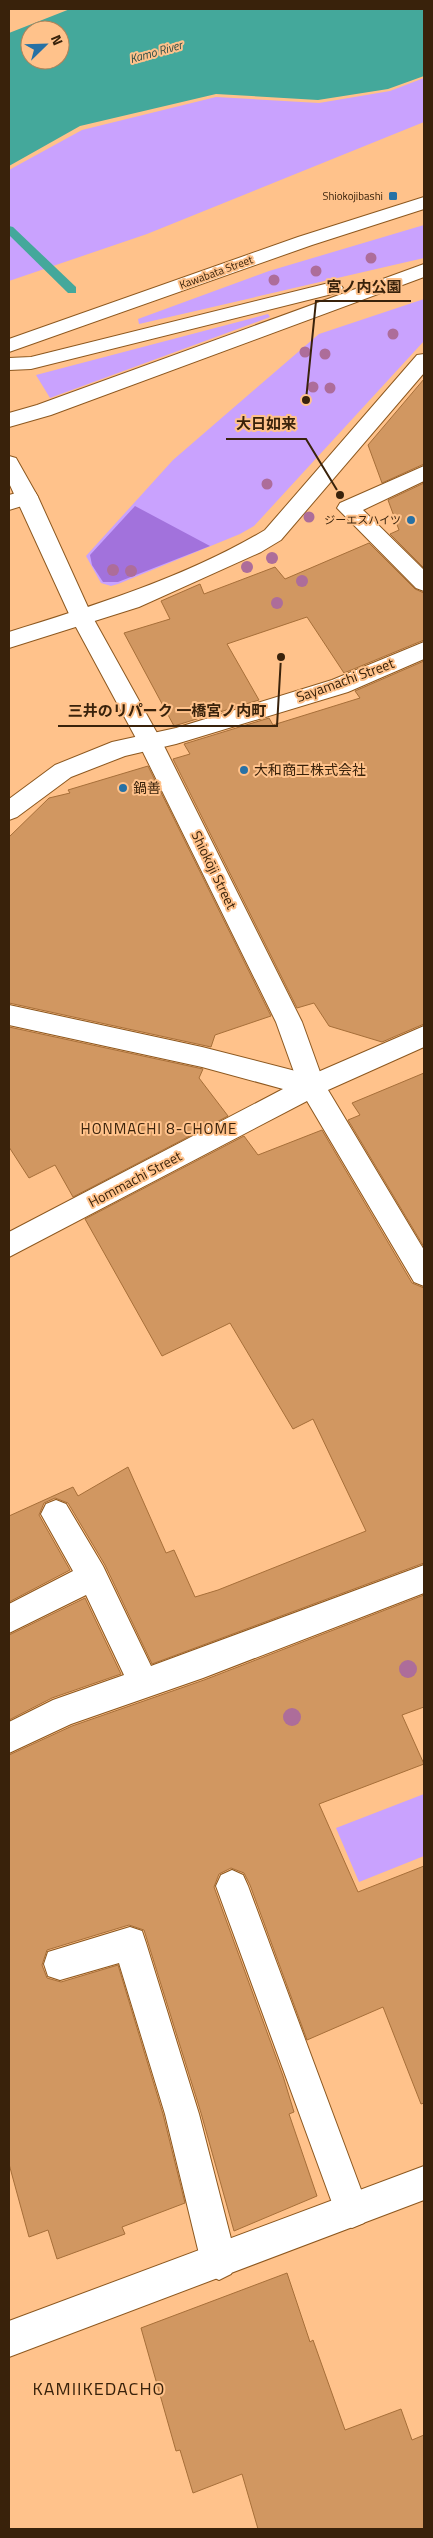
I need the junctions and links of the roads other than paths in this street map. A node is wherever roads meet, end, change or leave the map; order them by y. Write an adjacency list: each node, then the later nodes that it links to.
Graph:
1 (424, 203): 3 (street, Kawabata Street)
2 (424, 269): 5 (street); 6 (street)
3 (9, 346)
4 (424, 360): 11 (street)
5 (9, 364)
6 (9, 420)
7 (9, 462): 9 (street, Shiokōji Street)
8 (424, 473): 10 (street)
9 (18, 500): 11 (street, Shiokōji Street)
10 (424, 583)
11 (81, 616): 12 (street); 14 (street, Shiokōji Street)
12 (9, 640)
13 (424, 650): 14 (street, Sayamachi Street)
14 (150, 742): 15 (street, Sayamachi Street); 18 (street, Shiokōji Street)
15 (9, 811)
16 (9, 1015): 18 (street)
17 (424, 1036): 18 (street, Hommachi Street)
18 (312, 1086): 19 (street, Hommachi Street); 20 (street, Shiokōji Street)
19 (9, 1245)
20 (424, 1274)
21 (56, 1514): 22 (street)
22 (92, 1576): 24 (street); 25 (street)
23 (424, 1579): 25 (street)
24 (9, 1620)
25 (144, 1684): 26 (street)
26 (9, 1738)
27 (232, 1886): 30 (street)
28 (60, 1964): 31 (street)
29 (424, 2183): 30 (street)
30 (352, 2211): 31 (street)
31 (219, 2262): 32 (street)
32 (9, 2339)

